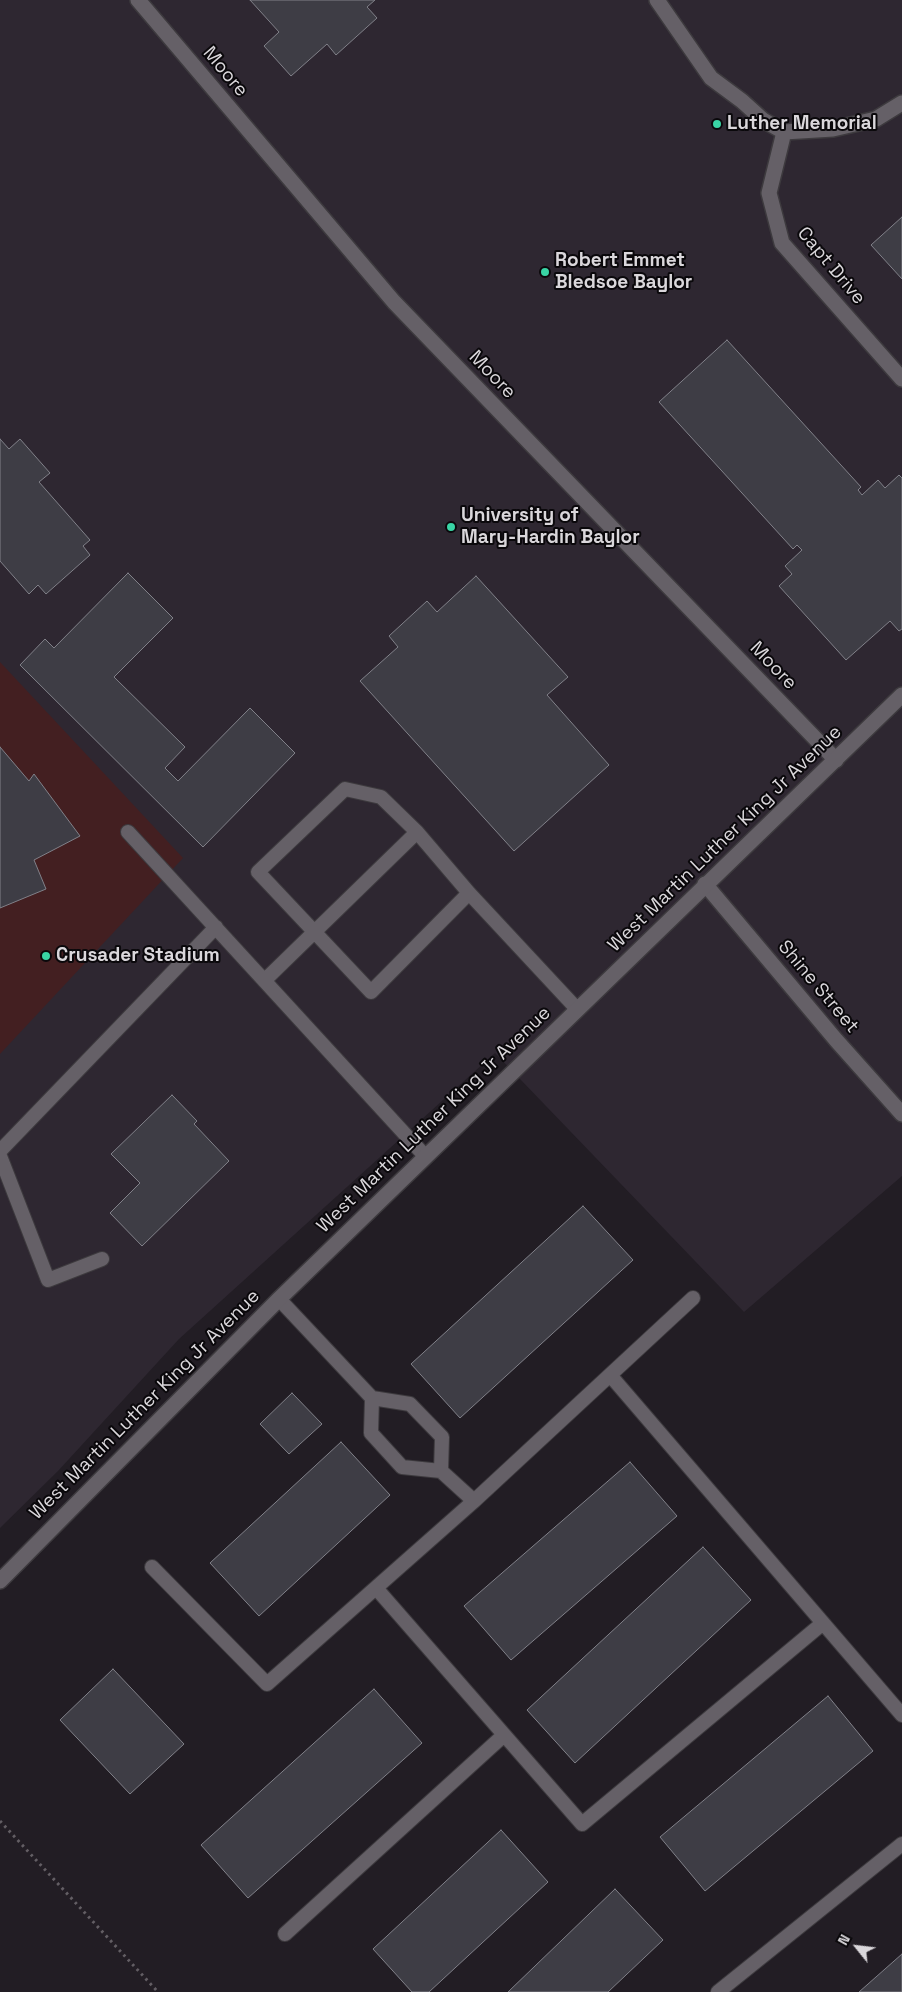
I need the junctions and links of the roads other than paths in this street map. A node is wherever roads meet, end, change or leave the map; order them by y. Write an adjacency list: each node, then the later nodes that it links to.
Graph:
1 (138, 0): 7 (street, Moore)
2 (657, 0): 4 (street)
3 (902, 103): 4 (street)
4 (784, 132): 5 (street, Capt Drive)
5 (902, 379)
6 (902, 695): 7 (street, West Martin Luther King Jr Avenue)
7 (836, 760): 10 (street, West Martin Luther King Jr Avenue)
8 (128, 832): 12 (lane)
9 (417, 832): 11 (lane); 13 (lane); 13 (lane)
10 (706, 884): 15 (street, West Martin Luther King Jr Avenue); 16 (street, Shine Street)
11 (469, 893): 13 (lane); 15 (lane)
12 (216, 927): 14 (lane); 17 (lane)
13 (314, 932): 14 (lane)
14 (265, 980): 19 (lane)
15 (577, 1010): 19 (street, West Martin Luther King Jr Avenue)
16 (902, 1114)
17 (0, 1152)
18 (0, 1156): 20 (lane)
19 (425, 1156): 22 (street, West Martin Luther King Jr Avenue)
20 (102, 1259)
21 (693, 1298): 23 (lane)
22 (279, 1299): 24 (lane); 28 (street, West Martin Luther King Jr Avenue)
23 (610, 1375): 26 (lane); 30 (lane)
24 (372, 1398): 25 (lane); 25 (lane)
25 (441, 1471): 26 (lane)
26 (474, 1501): 29 (lane)
27 (152, 1567): 29 (lane)
28 (0, 1581)
29 (376, 1588): 32 (lane)
30 (823, 1623): 31 (lane); 32 (lane)
31 (902, 1715)
32 (504, 1735): 34 (lane)
33 (902, 1844): 35 (lane)
34 (285, 1934)
35 (718, 1992)

